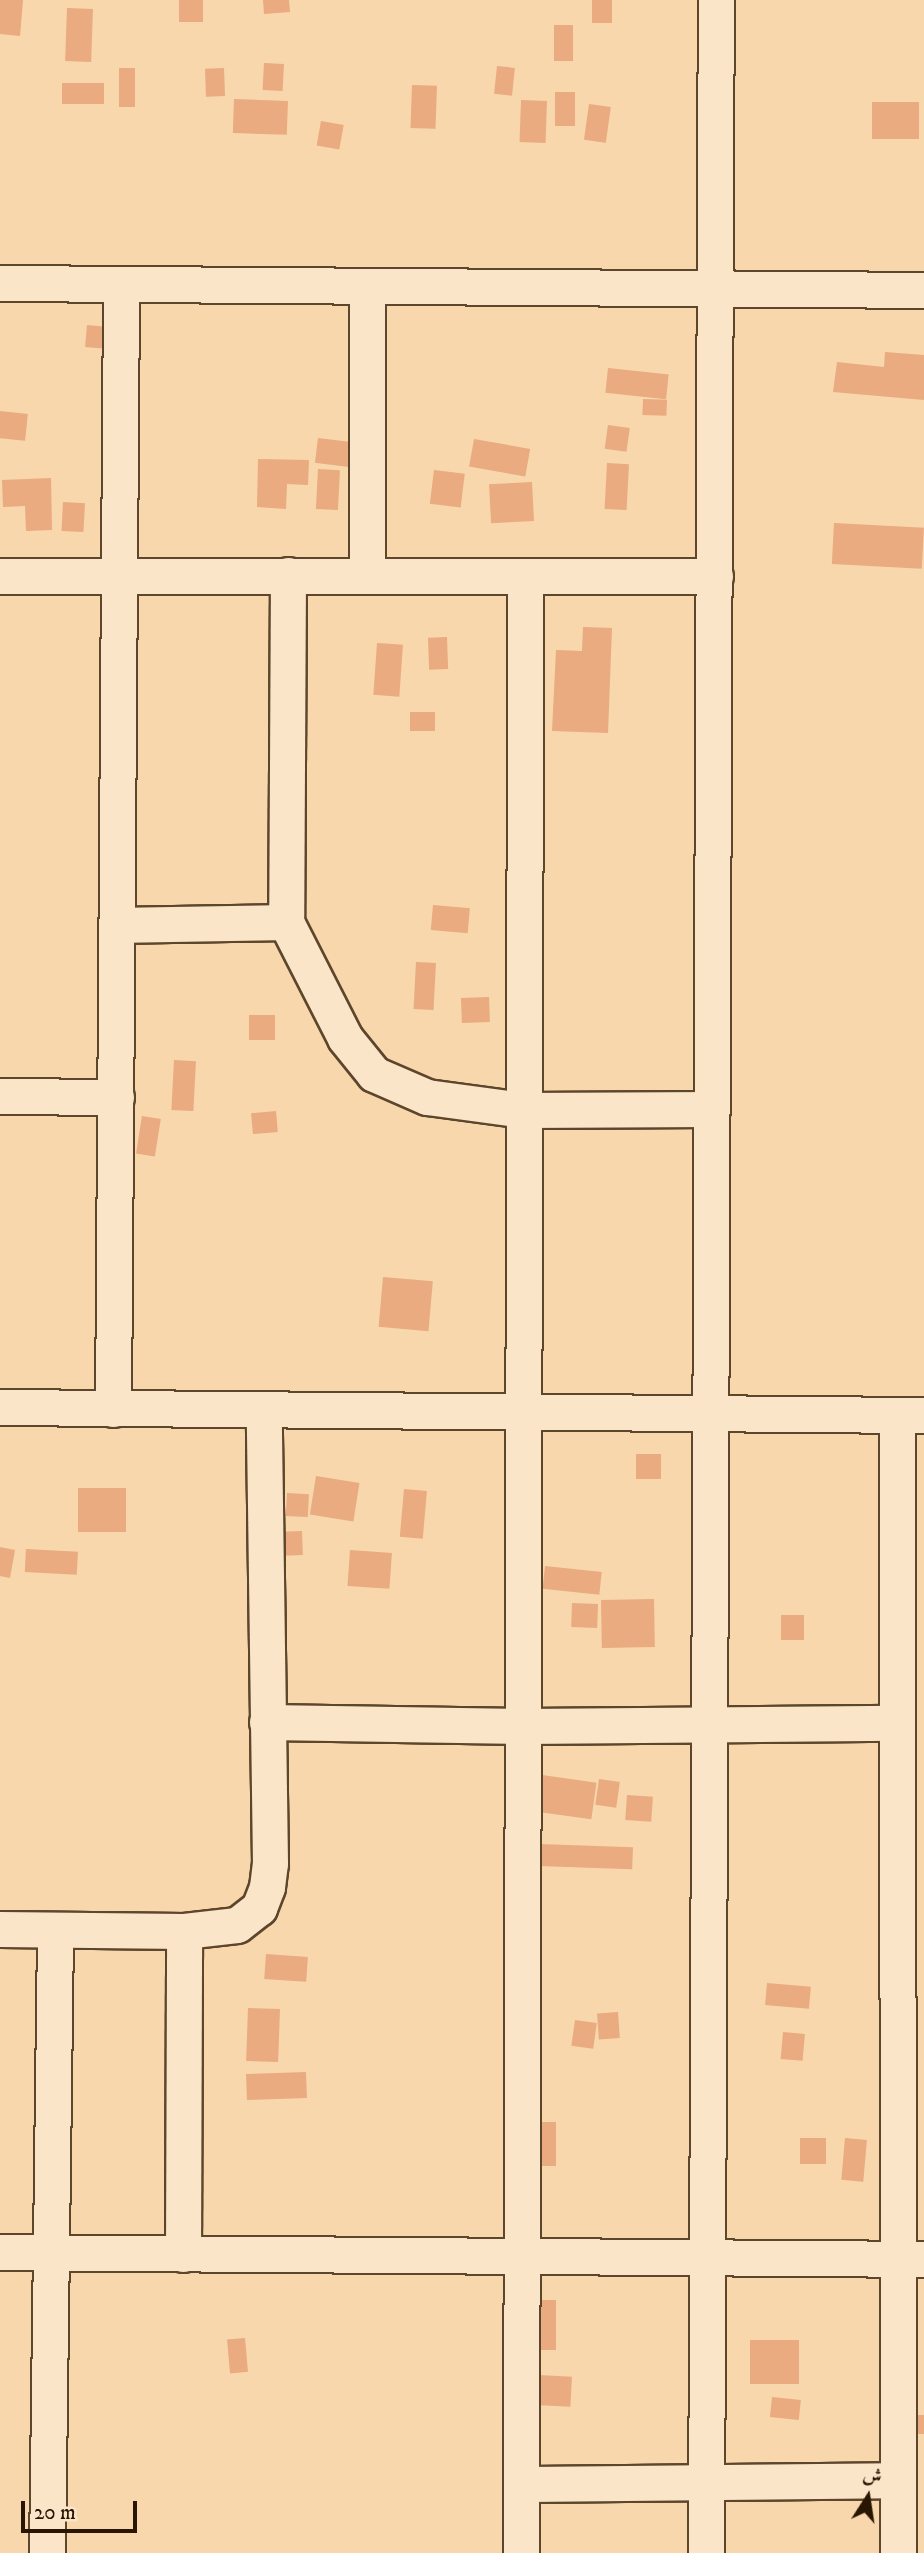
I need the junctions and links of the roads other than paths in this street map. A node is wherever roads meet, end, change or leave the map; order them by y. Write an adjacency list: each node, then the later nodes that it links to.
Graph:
1 (716, 0): 5 (street)
2 (0, 283): 3 (street)
3 (121, 285): 4 (street); 12 (street)
4 (367, 286): 5 (street); 9 (street)
5 (715, 289): 6 (street); 11 (street)
6 (924, 290)
7 (288, 575): 9 (street); 12 (street); 13 (street)
8 (0, 576): 12 (street)
9 (367, 576): 10 (street)
10 (526, 576): 11 (street); 18 (street)
11 (715, 576): 17 (street)
12 (121, 577): 14 (street)
13 (286, 922): 14 (street); 18 (street)
14 (117, 925): 16 (street)
15 (0, 1096): 16 (street)
16 (116, 1097): 20 (street)
17 (712, 1109): 18 (street); 23 (street)
18 (523, 1110): 22 (street)
19 (0, 1407): 20 (street)
20 (113, 1409): 21 (street)
21 (264, 1410): 22 (street); 25 (street)
22 (523, 1412): 23 (street); 28 (street)
23 (710, 1413): 24 (street); 27 (street)
24 (910, 1415): 26 (street)
25 (267, 1722): 28 (street); 31 (street)
26 (897, 1723): 27 (street); 37 (street)
27 (709, 1724): 28 (street); 36 (street)
28 (523, 1726): 35 (street)
29 (0, 1929): 30 (street)
30 (55, 1930): 31 (street); 33 (street)
31 (184, 1931): 34 (street)
32 (0, 2252): 33 (street)
33 (51, 2253): 34 (street); 41 (street)
34 (183, 2254): 35 (street)
35 (522, 2256): 36 (street); 40 (street)
36 (707, 2258): 37 (street); 39 (street)
37 (911, 2259): 38 (street)
38 (898, 2480): 39 (street); 44 (street)
39 (706, 2482): 40 (street); 43 (street)
40 (522, 2484): 42 (street)
41 (47, 2553)
42 (521, 2553)
43 (706, 2553)
44 (898, 2553)

